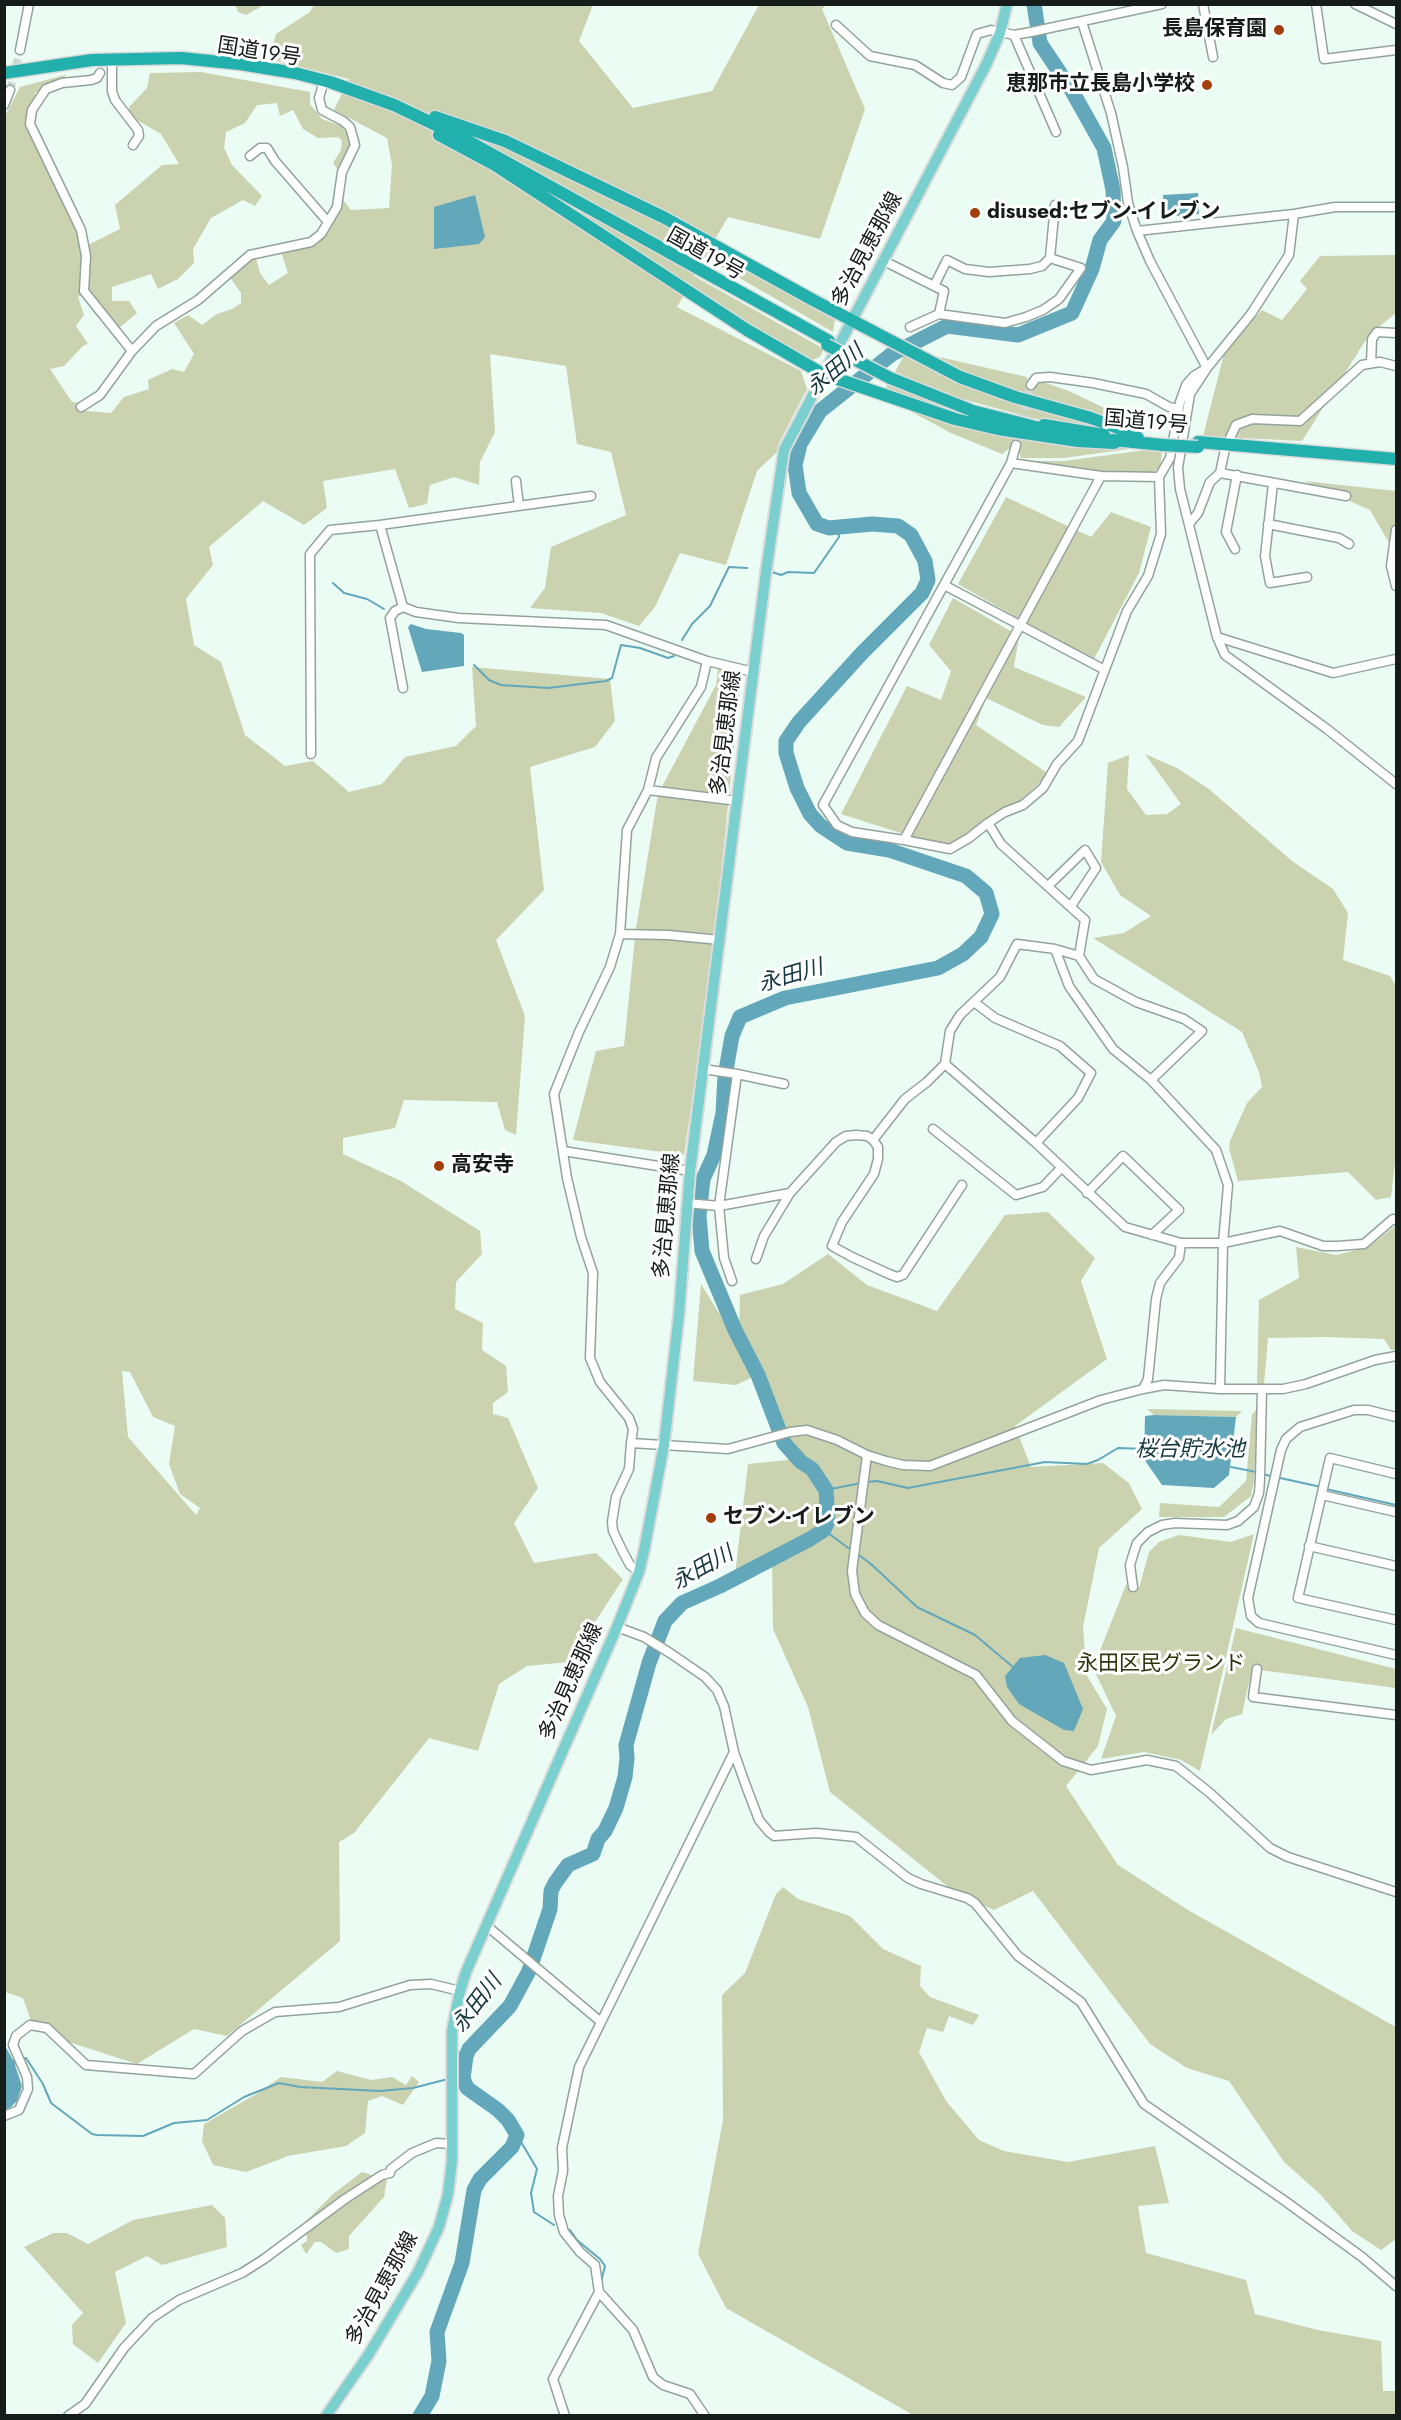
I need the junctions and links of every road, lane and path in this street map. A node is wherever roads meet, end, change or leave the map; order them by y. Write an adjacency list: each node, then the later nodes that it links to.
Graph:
1 (29, 4): 12 (street)
2 (1007, 4): 10 (main road, 多治見恵那線)
3 (1162, 4): 7 (street)
4 (1203, 4): 14 (street)
5 (1316, 4): 13 (street)
6 (1355, 4): 8 (street)
7 (1082, 22): 11 (street); 30 (street)
8 (1396, 24)
9 (836, 25): 10 (street)
10 (1000, 33): 11 (street); 32 (main road, 多治見恵那線)
11 (1014, 35): 23 (street)
12 (20, 50)
13 (1396, 50)
14 (1213, 57)
15 (112, 64): 18 (highway, 国道19号); 19 (highway, 国道19号); 24 (street)
16 (4, 73): 18 (highway, 国道19号)
17 (100, 73): 39 (street)
18 (324, 83): 20 (highway, 国道19号); 22 (highway, 国道19号); 29 (street)
19 (7, 85): 21 (street)
20 (374, 103): 38 (highway, 国道19号); 43 (highway)
21 (4, 105)
22 (394, 105): 35 (highway); 38 (highway, 国道19号)
23 (1056, 132)
24 (133, 145)
25 (250, 156): 29 (street)
26 (1055, 206): 31 (street)
27 (1396, 207): 28 (street)
28 (1294, 214): 30 (street); 42 (street)
29 (328, 222): 39 (street)
30 (1137, 231): 42 (street)
31 (1050, 258): 33 (street); 34 (street)
32 (884, 261): 33 (street); 35 (main road, 多治見恵那線)
33 (934, 286): 34 (street)
34 (939, 314): 36 (street)
35 (853, 321): 43 (main road, 多治見恵那線); 48 (highway)
36 (910, 327)
37 (1396, 333): 40 (street)
38 (828, 343): 44 (highway, 国道19号, bridge)
39 (132, 351): 46 (street)
40 (1371, 363): 41 (street); 52 (street)
41 (1396, 366)
42 (1207, 368): 47 (street); 64 (street)
43 (823, 374): 49 (highway); 79 (main road, 多治見恵那線)
44 (892, 376): 48 (highway, 国道19号); 49 (highway, 国道19号)
45 (1032, 385): 47 (street)
46 (81, 407)
47 (1178, 409): 58 (street)
48 (1138, 438): 50 (highway, 国道19号)
49 (1119, 441): 50 (highway, 国道19号)
50 (1163, 443): 52 (highway, 国道19号, bridge)
51 (1016, 445): 54 (street)
52 (1226, 447): 53 (highway, 国道19号); 55 (street)
53 (1396, 461)
54 (1011, 463): 56 (street); 71 (street)
55 (1220, 473): 57 (street); 64 (street)
56 (1101, 476): 58 (street); 74 (street)
57 (1237, 476): 60 (street); 69 (street)
58 (1159, 477): 78 (street)
59 (516, 481): 63 (street)
60 (1273, 483): 62 (street); 65 (street)
61 (591, 496): 63 (street)
62 (1346, 496)
63 (519, 506): 66 (street)
64 (1189, 524): 75 (street)
65 (1268, 524): 68 (street); 70 (street)
66 (381, 525): 73 (street); 81 (street)
67 (1396, 530): 72 (street)
68 (1349, 544)
69 (1235, 549)
70 (1307, 577)
71 (944, 585): 74 (street); 86 (street)
72 (1396, 586)
73 (403, 607): 77 (street); 80 (street)
74 (1022, 624): 78 (street); 86 (street)
75 (1217, 638): 76 (street); 82 (street)
76 (1396, 659)
77 (708, 661): 79 (street); 83 (street)
78 (1103, 669): 85 (street)
79 (754, 672): 84 (main road, 多治見恵那線)
80 (402, 688)
81 (311, 754)
82 (1396, 784)
83 (648, 790): 84 (street); 89 (street)
84 (738, 801): 90 (main road, 多治見恵那線)
85 (988, 823): 86 (street); 87 (street)
86 (904, 840)
87 (1048, 886): 88 (street); 88 (street)
88 (1071, 906): 92 (street)
89 (620, 934): 90 (street); 102 (street)
90 (720, 940): 95 (main road, 多治見恵那線)
91 (1055, 949): 92 (street); 93 (street); 97 (street)
92 (1079, 956): 97 (street)
93 (974, 1002): 94 (street); 101 (street)
94 (945, 1064): 100 (street); 101 (street)
95 (707, 1070): 96 (street); 104 (main road, 多治見恵那線)
96 (735, 1073): 98 (street); 109 (street)
97 (1151, 1080): 113 (street)
98 (784, 1084)
99 (933, 1129): 103 (street)
100 (873, 1140): 105 (street); 106 (street)
101 (1036, 1143): 103 (street)
102 (563, 1151): 104 (street); 121 (street)
103 (1062, 1167): 107 (street)
104 (690, 1171): 108 (main road, 多治見恵那線)
105 (962, 1185)
106 (790, 1193): 109 (street); 114 (street)
107 (1087, 1193): 111 (street); 111 (street)
108 (689, 1203): 109 (street); 122 (main road, 多治見恵那線)
109 (716, 1206): 115 (street)
110 (1396, 1220): 113 (street)
111 (1152, 1235): 112 (street)
112 (1181, 1243): 113 (street); 117 (street)
113 (1223, 1243): 118 (street)
114 (756, 1259)
115 (732, 1281)
116 (1396, 1356): 119 (street)
117 (1143, 1389): 118 (street); 123 (street)
118 (1220, 1389): 119 (street)
119 (1262, 1389): 130 (street)
120 (1396, 1417): 133 (street)
121 (631, 1443): 122 (street); 129 (street)
122 (664, 1445): 123 (street); 129 (main road, 多治見恵那線)
123 (867, 1455): 137 (street)
124 (1396, 1473): 125 (street)
125 (1322, 1495): 126 (street); 127 (street)
126 (1396, 1512)
127 (1309, 1546): 128 (street); 131 (street)
128 (1396, 1566)
129 (639, 1572): 132 (main road, 多治見恵那線)
130 (1133, 1587)
131 (1396, 1620)
132 (617, 1627): 136 (street); 138 (main road, 多治見恵那線)
133 (1396, 1655)
134 (1257, 1669): 135 (street)
135 (1396, 1716)
136 (734, 1752): 140 (street); 143 (street)
137 (1396, 1892)
138 (487, 1926): 139 (main road, 多治見恵那線); 140 (street)
139 (460, 1991): 141 (street); 142 (main road, 多治見恵那線)
140 (601, 2022): 144 (street)
141 (4, 2116)
142 (452, 2144): 145 (street); 146 (main road, 多治見恵那線)
143 (1396, 2286)
144 (599, 2292): 147 (street); 148 (street)
145 (68, 2415)
146 (326, 2415)
147 (566, 2415)
148 (705, 2415)

